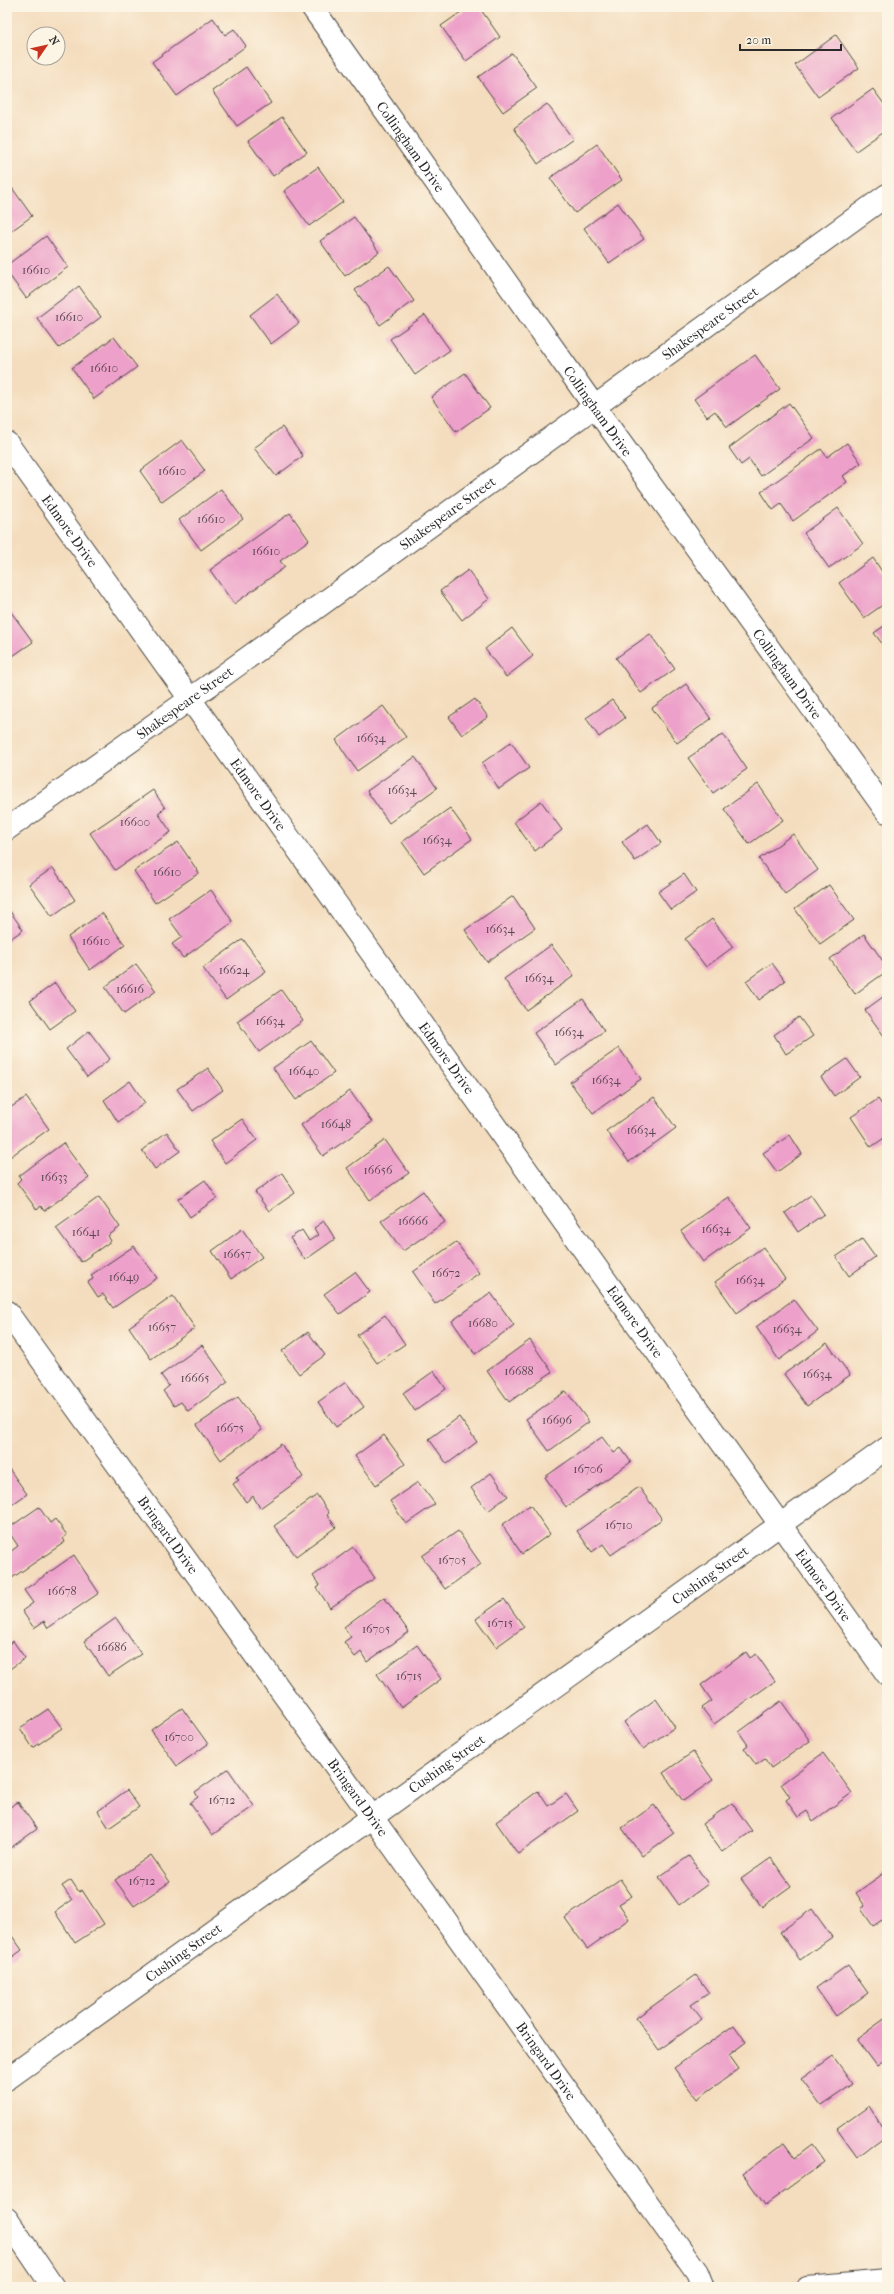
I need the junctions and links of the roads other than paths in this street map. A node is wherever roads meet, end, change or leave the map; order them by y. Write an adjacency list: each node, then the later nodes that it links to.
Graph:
1 (312, 7): 3 (street, Collingham Drive)
2 (887, 195): 3 (street, Shakespeare Street)
3 (594, 406): 5 (street, Shakespeare Street); 6 (street, Collingham Drive)
4 (7, 442): 5 (street, Edmore Drive)
5 (190, 699): 7 (street, Shakespeare Street); 10 (street, Edmore Drive)
6 (887, 812)
7 (7, 829)
8 (7, 1312): 12 (street, Bringard Drive)
9 (887, 1448): 10 (street, Cushing Street)
10 (780, 1524): 11 (street, Edmore Drive); 12 (street, Cushing Street)
11 (887, 1674)
12 (372, 1817): 13 (street, Cushing Street); 17 (street, Bringard Drive)
13 (7, 2079)
14 (7, 2219): 16 (street)
15 (887, 2280): 18 (lane)
16 (53, 2287)
17 (704, 2287)
18 (807, 2287)

